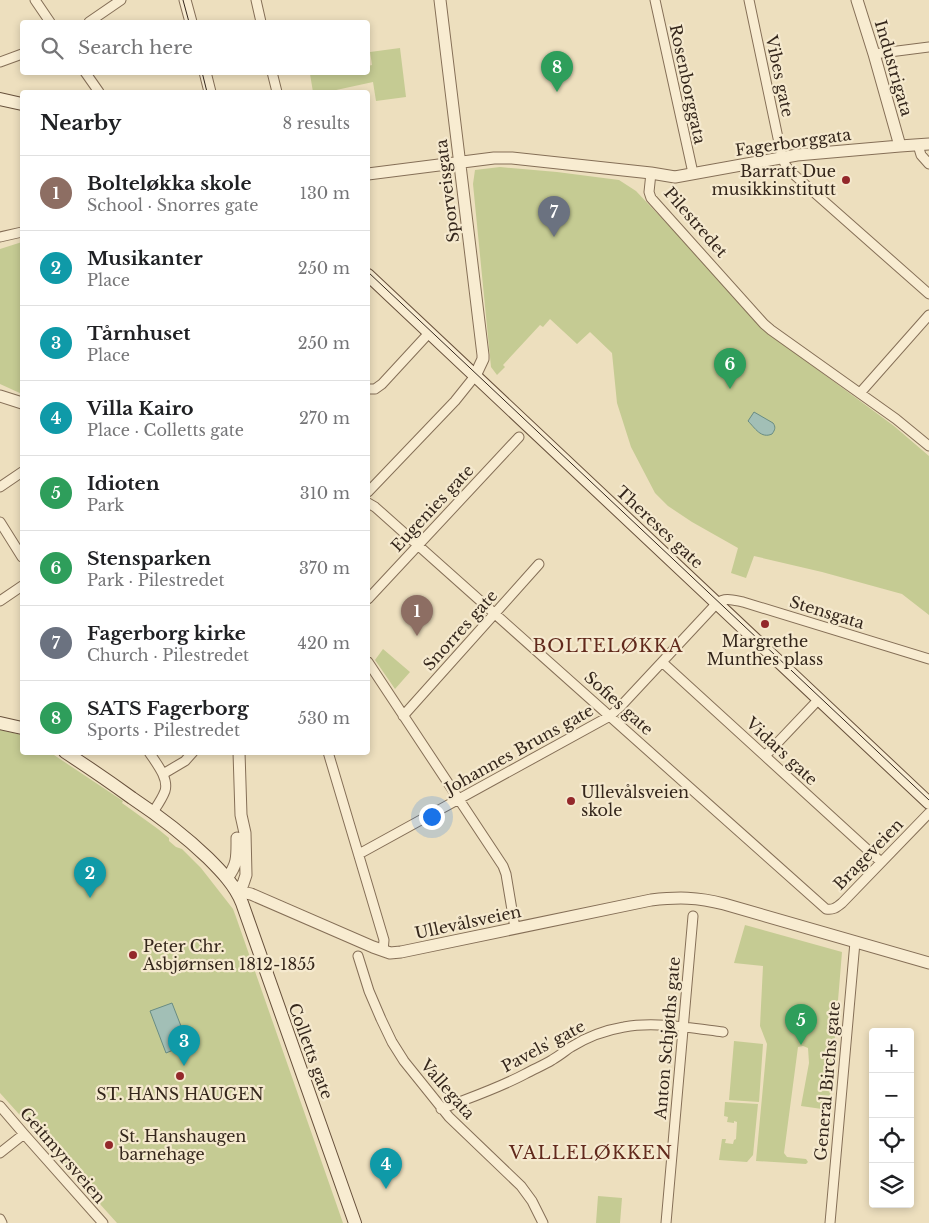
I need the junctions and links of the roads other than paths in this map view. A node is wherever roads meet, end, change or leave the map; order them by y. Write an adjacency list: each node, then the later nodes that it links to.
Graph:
1 (35, 0): 9 (street)
2 (122, 0): 10 (street)
3 (185, 0): 11 (street)
4 (256, 0): 12 (street)
5 (440, 0): 28 (street, Sporveisgata)
6 (655, 0): 31 (street, Rosenborggata)
7 (748, 0): 27 (street, Vibes gate)
8 (857, 0): 14 (street, Industrigata)
9 (49, 20)
10 (92, 20)
11 (190, 20)
12 (261, 20)
13 (929, 47): 14 (street)
14 (874, 54): 26 (street, Industrigata)
15 (20, 55): 16 (street)
16 (0, 62)
17 (87, 75): 20 (street)
18 (206, 75): 21 (street)
19 (273, 75): 22 (street)
20 (98, 90)
21 (210, 90)
22 (276, 90)
23 (0, 99): 24 (main road)
24 (20, 104)
25 (923, 145): 26 (street, Fagerborggata); 29 (street, Fagerborggata)
26 (900, 146): 27 (street, Fagerborggata)
27 (782, 157): 31 (street, Fagerborggata); 36 (street)
28 (460, 162): 30 (street, Pilestredet); 32 (street, Pilestredet); 39 (street, Sporveisgata)
29 (929, 164)
30 (651, 173): 31 (street, Fagerborggata); 41 (street, Pilestredet)
31 (693, 173)
32 (370, 174)
33 (20, 232): 34 (street)
34 (0, 237)
35 (370, 277): 38 (main road, Thereses gate)
36 (929, 294)
37 (929, 316): 41 (street)
38 (429, 333): 39 (main road, Thereses gate); 40 (street)
39 (475, 376): 48 (street); 57 (main road, Thereses gate)
40 (370, 389)
41 (860, 393): 45 (street, Pilestredet)
42 (0, 396): 43 (street)
43 (20, 403)
44 (518, 438): 51 (street, Eugenies gate)
45 (929, 446)
46 (20, 473): 47 (street)
47 (0, 487)
48 (370, 490)
49 (370, 504): 51 (street, Sofies gate)
50 (0, 522): 52 (street)
51 (417, 545): 55 (street, Eugenies gate); 58 (street, Sofies gate)
52 (20, 554)
53 (539, 564): 58 (street, Snorres gate)
54 (20, 587): 56 (street)
55 (370, 597)
56 (0, 601)
57 (716, 603): 59 (street, Stensgata); 60 (street, Johannes Bruns gate); 62 (main road, Thereses gate)
58 (495, 614): 63 (street, Snorres gate); 64 (street, Sofies gate)
59 (929, 659)
60 (662, 662): 64 (street, Johannes Bruns gate); 72 (street, Vidars gate)
61 (370, 665): 63 (street)
62 (819, 699): 72 (street); 75 (main road, Thereses gate)
63 (403, 716): 74 (street)
64 (610, 716): 74 (street, Johannes Bruns gate); 83 (street, Sofies gate)
65 (0, 723): 66 (main road)
66 (20, 728)
67 (69, 755): 76 (main road)
68 (151, 755): 73 (street)
69 (190, 755): 73 (street)
70 (239, 755): 78 (street)
71 (329, 755): 79 (street)
72 (765, 756): 80 (street, Vidars gate)
73 (163, 774): 76 (street)
74 (459, 800): 79 (street, Johannes Bruns gate); 85 (street)
75 (929, 802)
76 (153, 812): 81 (main road)
77 (929, 813): 80 (street, Brageveien)
78 (241, 815): 81 (street); 82 (street)
79 (359, 854): 87 (street)
80 (881, 862): 83 (street, Brageveien)
81 (227, 878): 82 (main road)
82 (236, 890): 87 (street, Ullevålsveien); 99 (main road, Colletts gate)
83 (826, 909)
84 (693, 916): 90 (street, Anton Schjøths gate)
85 (515, 928): 86 (street, Ullevålsveien); 87 (street, Ullevålsveien)
86 (855, 942): 89 (street, Ullevålsveien); 102 (street, General Birchs gate)
87 (383, 951)
88 (358, 956): 93 (street, Vallegata)
89 (929, 963)
90 (683, 1027): 91 (street, Pavels' gate); 93 (street, Pavels' gate); 101 (street, Anton Schjøths gate)
91 (723, 1032)
92 (0, 1106): 94 (street, Geitmyrsveien)
93 (441, 1109): 100 (street, Vallegata)
94 (24, 1134): 95 (street); 98 (street, Geitmyrsveien)
95 (0, 1153)
96 (0, 1219): 97 (street)
97 (2, 1223)
98 (103, 1223)
99 (355, 1223)
100 (543, 1223)
101 (666, 1223)
102 (830, 1223)

